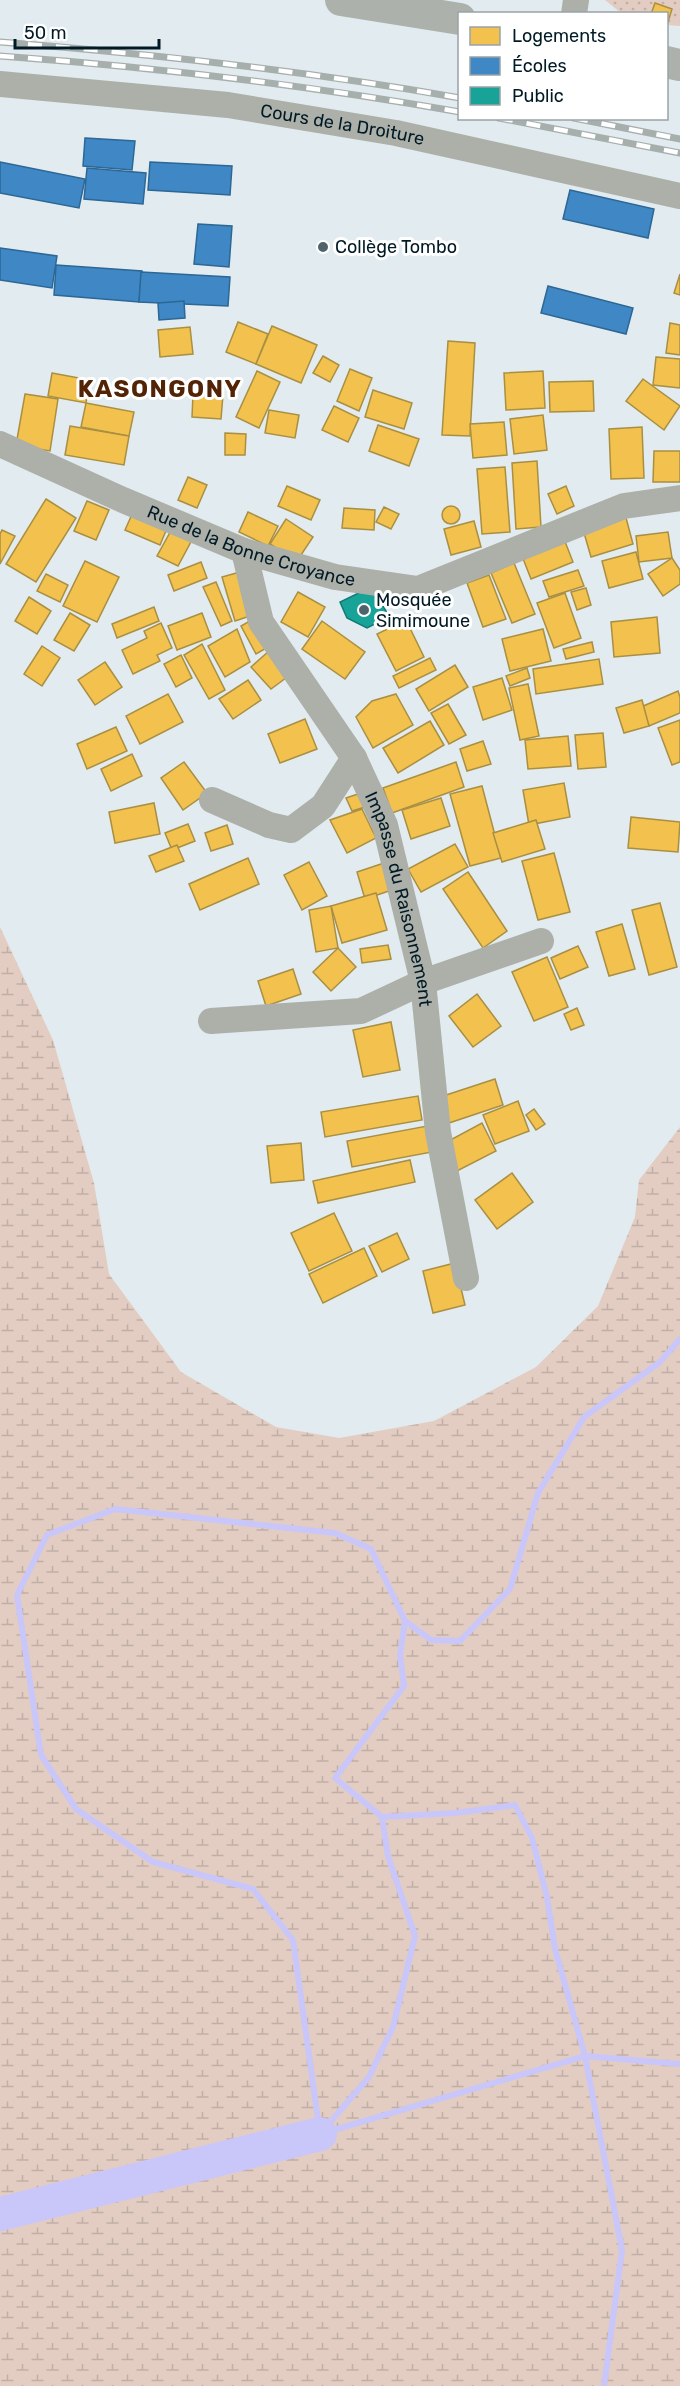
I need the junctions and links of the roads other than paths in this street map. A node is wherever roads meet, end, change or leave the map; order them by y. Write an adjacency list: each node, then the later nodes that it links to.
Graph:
1 (341, 0): 2 (main road)
2 (458, 19)
3 (0, 84): 4 (street, Cours de la Droiture)
4 (680, 196)
5 (0, 444): 7 (street, Rue de la Bonne Croyance)
6 (680, 498): 7 (street, Rue de la Bonne Croyance)
7 (244, 551): 8 (street, Impasse du Raisonnement)
8 (354, 758): 9 (street); 11 (street, Impasse du Raisonnement)
9 (212, 800)
10 (541, 940): 11 (street)
11 (423, 982): 12 (street); 13 (street, Impasse du Raisonnement)
12 (211, 1021)
13 (466, 1278)

